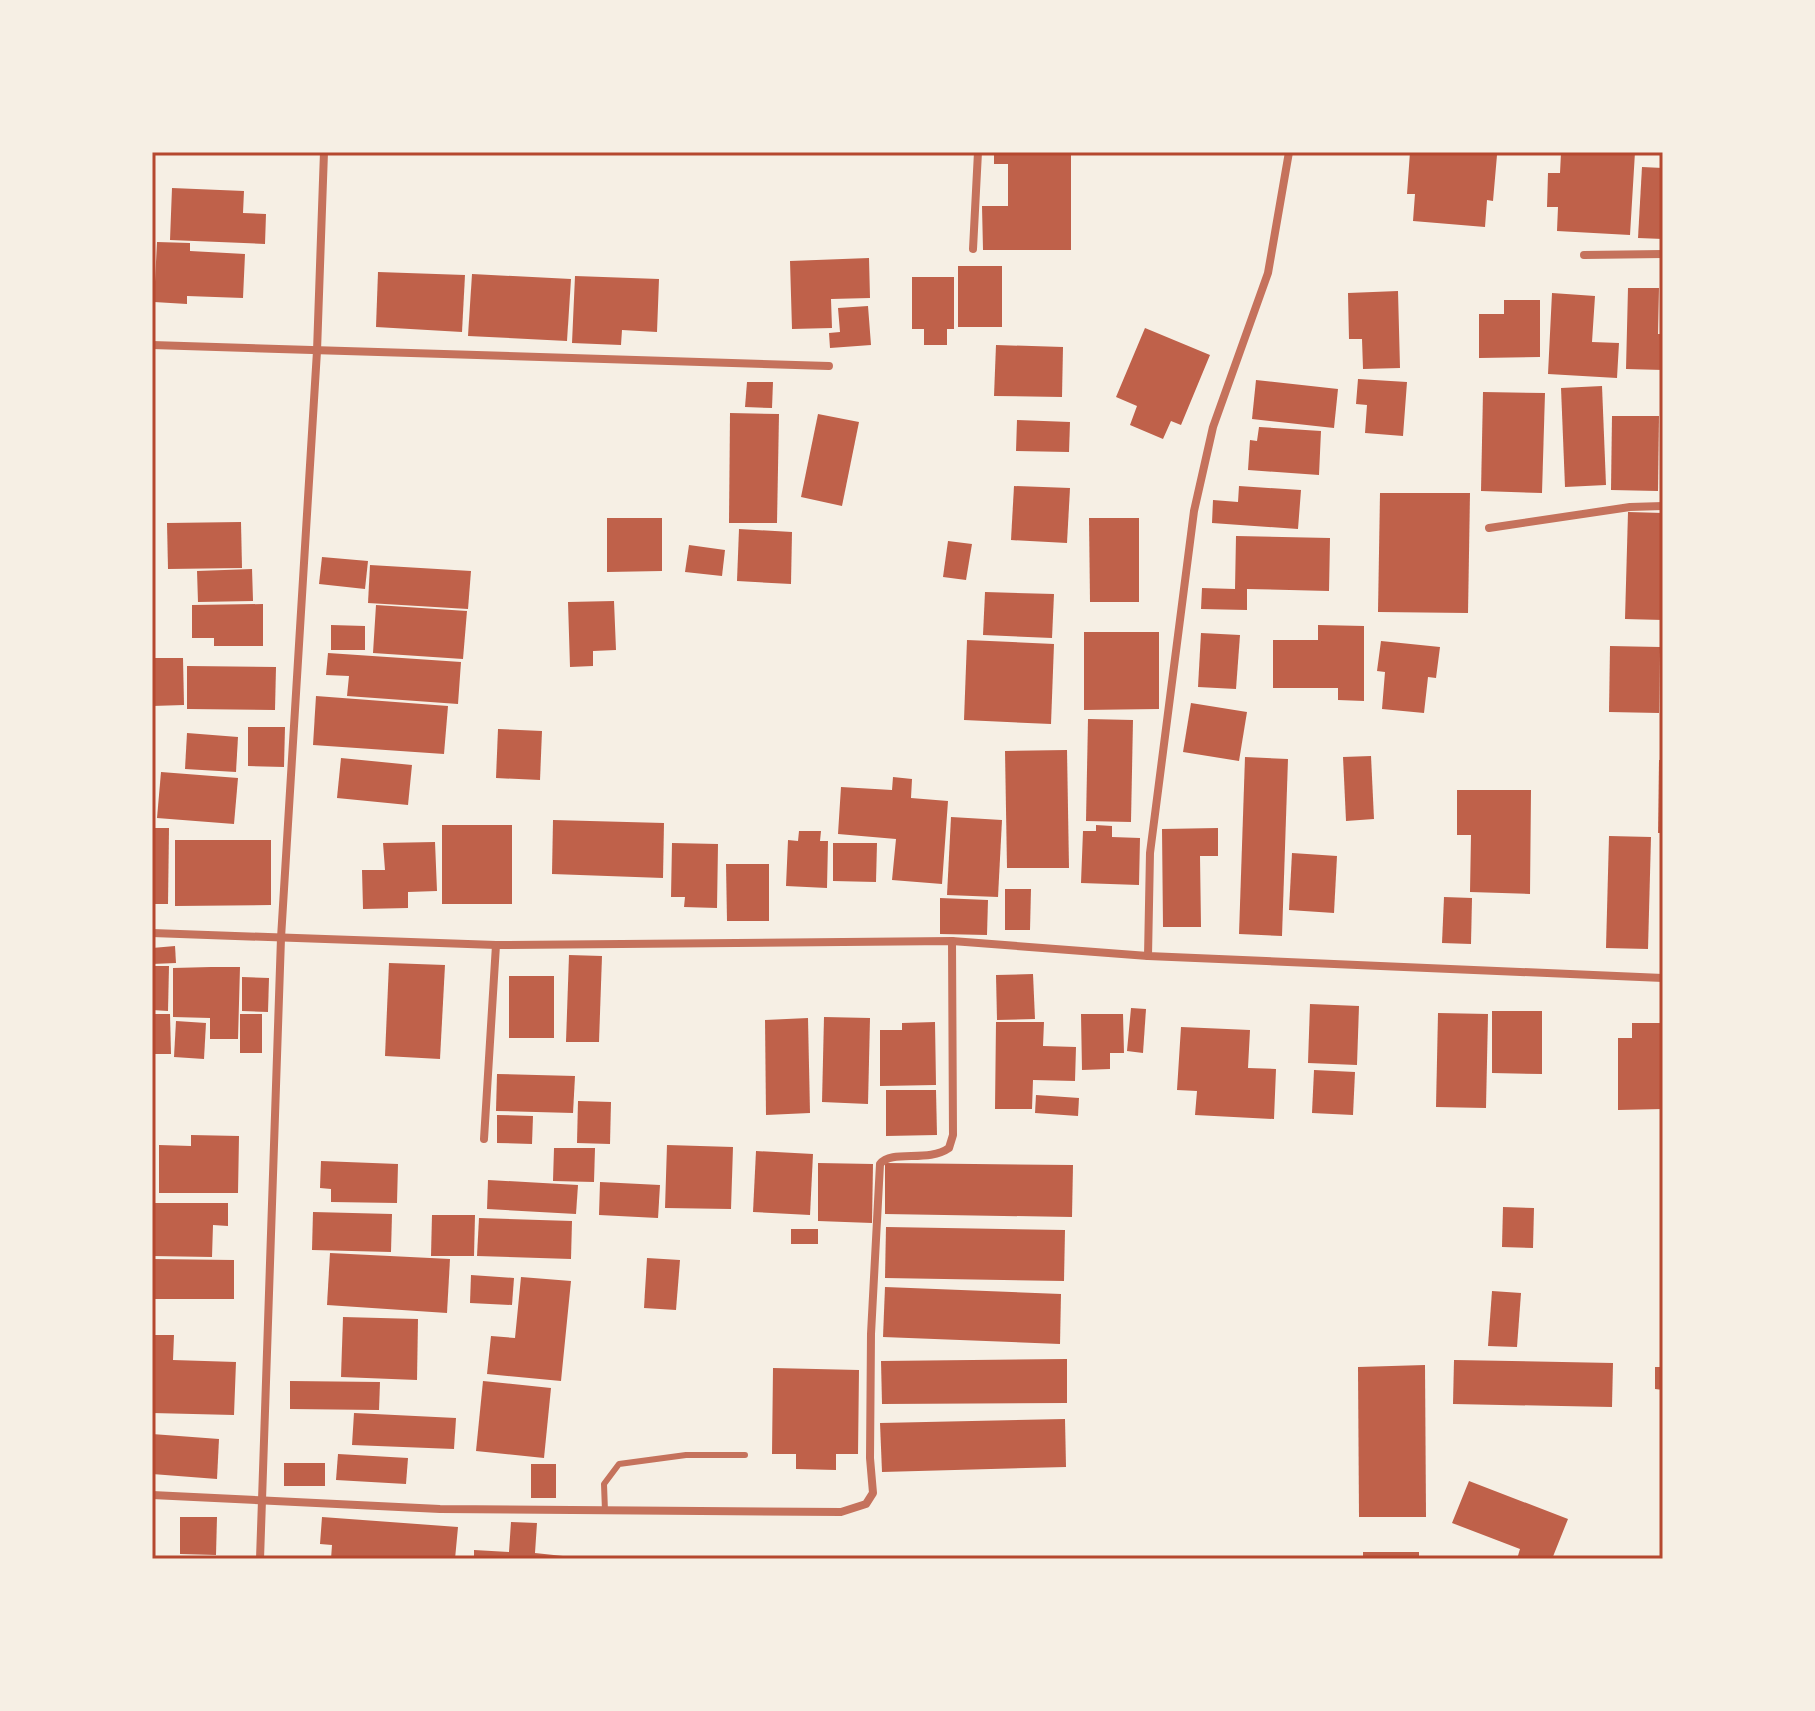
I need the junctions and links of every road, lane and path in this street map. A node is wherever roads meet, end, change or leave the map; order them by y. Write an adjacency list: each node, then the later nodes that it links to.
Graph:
1 (324, 152): 8 (street)
2 (978, 152): 4 (street)
3 (1289, 152): 16 (street)
4 (973, 249)
5 (1663, 254): 6 (street)
6 (1584, 255)
7 (152, 345): 8 (street)
8 (317, 351): 9 (street); 13 (street)
9 (829, 366)
10 (1663, 506): 11 (street)
11 (1489, 528)
12 (152, 933): 13 (street)
13 (281, 938): 15 (street); 21 (street)
14 (952, 941): 15 (street); 16 (street); 22 (street)
15 (496, 945): 18 (street)
16 (1148, 956): 17 (street)
17 (1663, 978)
18 (484, 1139)
19 (745, 1455): 22 (lane)
20 (152, 1495): 21 (street)
21 (262, 1499): 22 (street); 23 (street)
22 (605, 1511)
23 (260, 1559)

